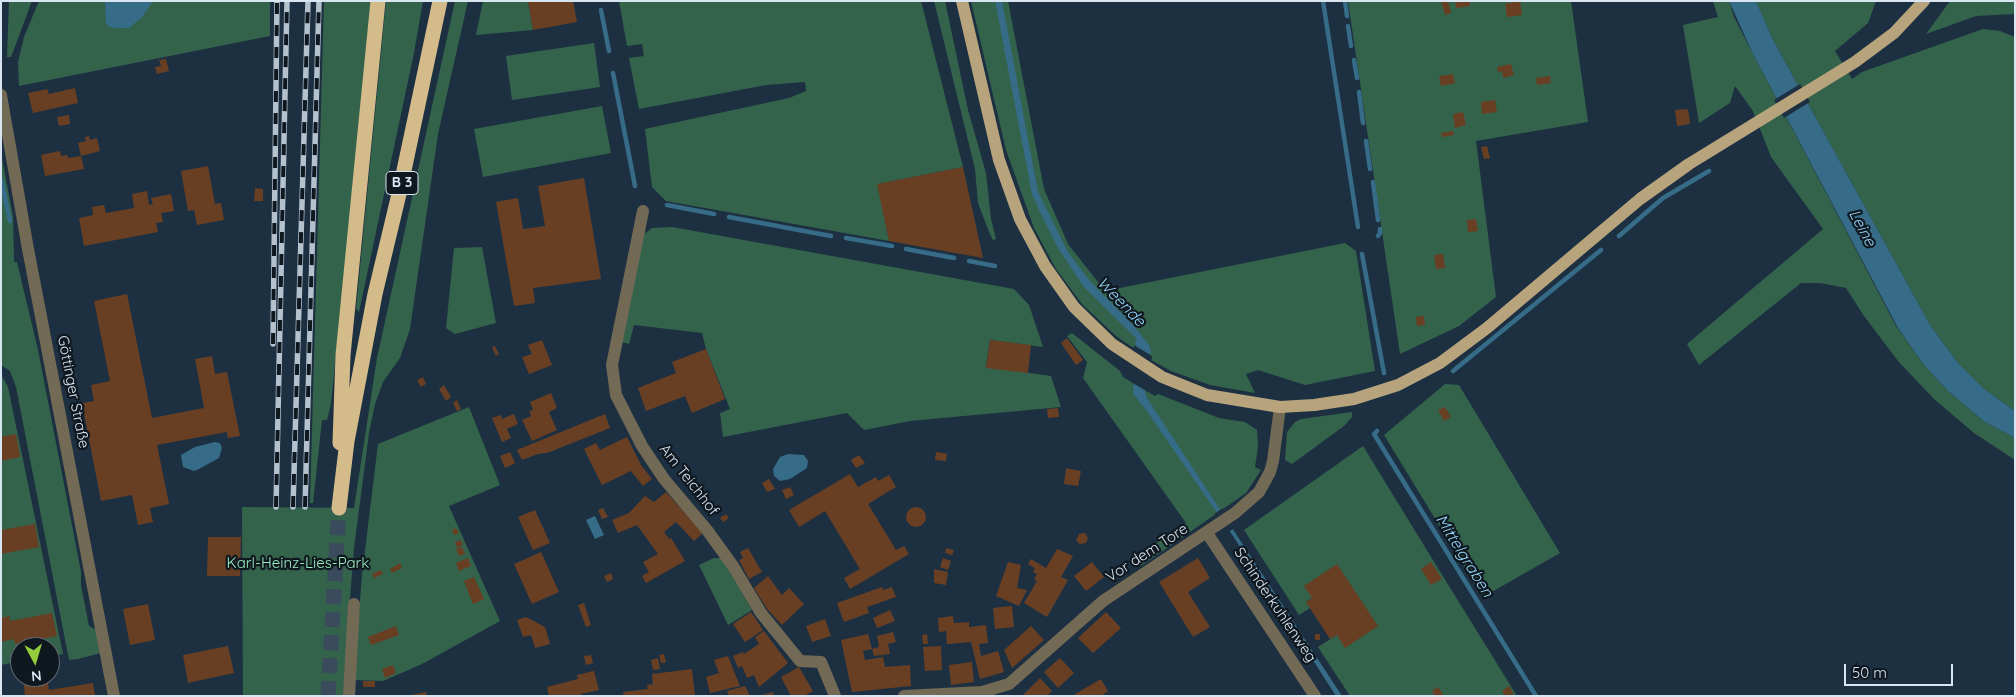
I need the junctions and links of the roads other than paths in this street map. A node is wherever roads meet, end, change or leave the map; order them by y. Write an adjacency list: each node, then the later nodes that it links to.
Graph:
1 (378, 1): 2 (highway, B 3)
2 (440, 1)
3 (962, 1): 7 (main road)
4 (1924, 1): 7 (main road)
5 (1, 95): 11 (street, Göttinger Straße)
6 (643, 211): 13 (street, Am Teichhof)
7 (1280, 407): 8 (street, Vor dem Tore)
8 (1211, 530): 10 (street, Vor dem Tore); 15 (street, Schinderkuhlenweg)
9 (354, 604): 12 (street)
10 (982, 694): 14 (street, Vor dem Tore)
11 (114, 696)
12 (349, 696)
13 (835, 696)
14 (904, 696)
15 (1315, 696)

